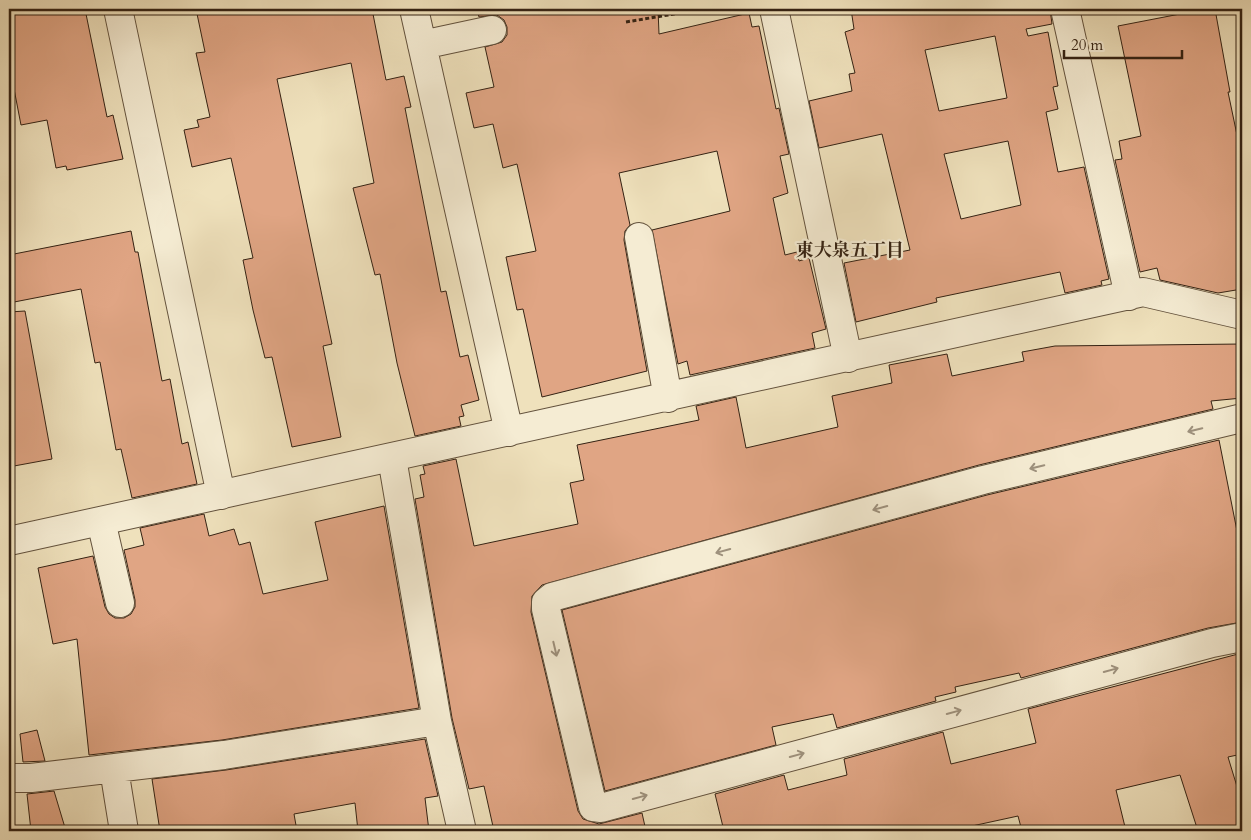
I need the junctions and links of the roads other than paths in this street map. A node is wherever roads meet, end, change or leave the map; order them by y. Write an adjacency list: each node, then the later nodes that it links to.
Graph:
1 (118, 9): 15 (street)
2 (414, 9): 6 (street)
3 (774, 9): 10 (street)
4 (1066, 9): 8 (street)
5 (492, 30): 6 (street)
6 (422, 45): 13 (street)
7 (638, 237): 11 (street)
8 (1129, 296): 9 (street); 10 (street)
9 (1242, 315)
10 (848, 358): 11 (street)
11 (668, 398): 13 (street)
12 (1242, 418): 19 (street, one-way to 19)
13 (509, 432): 14 (street)
14 (392, 458): 15 (street); 20 (street)
15 (221, 495): 16 (street)
16 (101, 521): 17 (street); 18 (street)
17 (9, 541)
18 (120, 603)
19 (1242, 637)
20 (437, 721): 21 (street); 24 (street)
21 (114, 769): 22 (street); 23 (street)
22 (9, 778)
23 (124, 831)
24 (462, 831)

